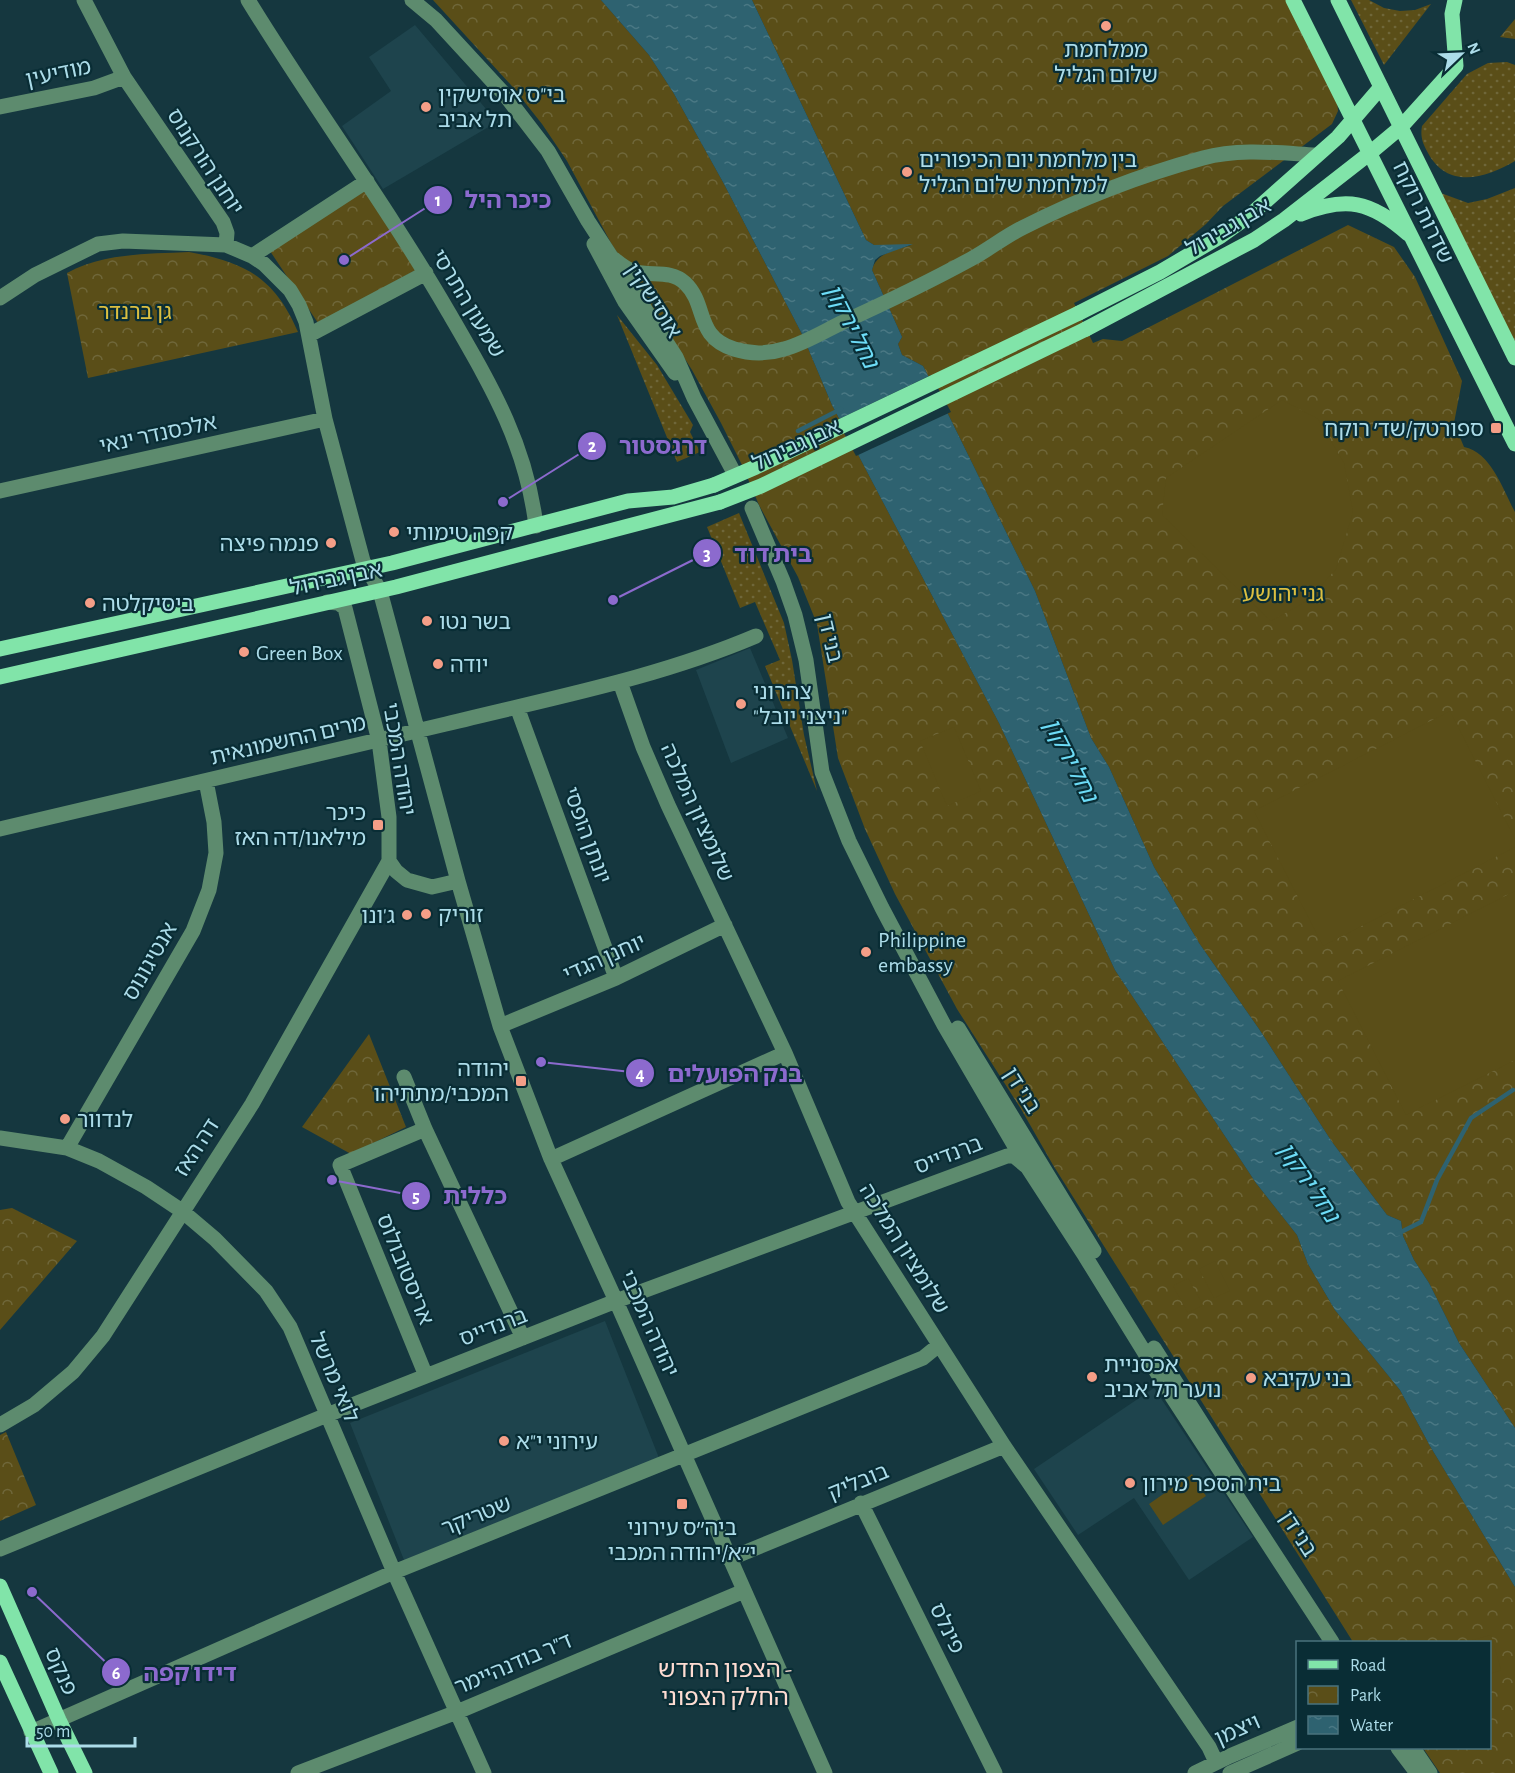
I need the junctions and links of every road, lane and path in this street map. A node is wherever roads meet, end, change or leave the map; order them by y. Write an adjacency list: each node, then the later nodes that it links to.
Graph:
1 (84, 0): 9 (street, יוחנן הורקנוס)
2 (248, 0): 16 (street, שמעון התרסי)
3 (412, 0): 8 (street, אוסישקין)
4 (424, 0): 8 (street, אוסישקין)
5 (1293, 0): 12 (main road, שדרות רוקח)
6 (1338, 0): 10 (main road, שדרות רוקח)
7 (1455, 0): 13 (main road, אבן גבירול)
8 (436, 20): 18 (street, אוסישקין)
9 (124, 77): 11 (street, מודיעין); 20 (street, יוחנן הורקנוס)
10 (1381, 87): 12 (main road, אבן גבירול); 13 (main road, שדרות רוקח)
11 (0, 107)
12 (1353, 121): 14 (main road, שדרות רוקח); 15 (main road, אבן גבירול)
13 (1401, 127): 14 (main road, אבן גבירול); 29 (main road, שדרות רוקח)
14 (1370, 153): 17 (main road, אבן גבירול); 19 (main road, שדרות רוקח)
15 (1316, 155): 24 (street); 35 (main road, אבן גבירול, bridge)
16 (367, 180): 21 (street); 23 (street, שמעון התרסי)
17 (1284, 220): 19 (main road); 37 (main road, אבן גבירול, bridge)
18 (588, 221): 22 (street, אוסישקין); 27 (street, אוסישקין)
19 (1412, 238): 32 (main road, שדרות רוקח)
20 (226, 245): 21 (street, יוחנן הורקנוס); 26 (street)
21 (252, 256): 28 (street, יוחנן הורקנוס)
22 (614, 260): 24 (street); 25 (street, אוסישקין)
23 (426, 273): 28 (street); 35 (street, שמעון התרסי)
24 (667, 274): 25 (street)
25 (636, 293): 27 (street); 30 (street, אוסישקין)
26 (0, 298)
27 (636, 318): 30 (street, אוסישקין)
28 (309, 335): 31 (street, יוחנן הורקנוס)
29 (1515, 358)
30 (694, 398): 33 (street, אוסישקין)
31 (325, 418): 34 (street, אלכסנדר ינאי); 36 (street, יוחנן הורקנוס)
32 (1515, 444)
33 (732, 469)
34 (0, 491)
35 (536, 526): 36 (main road, אבן גבירול)
36 (367, 569): 37 (street, יהודה המכבי); 40 (main road, אבן גבירול)
37 (380, 591): 38 (main road, אבן גבירול); 44 (street, יהודה המכבי)
38 (327, 602): 41 (main road, אבן גבירול); 45 (street, יהודה המכבי)
39 (756, 636): 42 (street, מרים החשמונאית)
40 (0, 649)
41 (0, 677)
42 (620, 682): 43 (street, מרים החשמונאית); 50 (street, שלומציון המלכה)
43 (517, 706): 44 (street, מרים החשמונאית); 51 (street, יונתן הופסי)
44 (419, 730): 45 (street, מרים החשמונאית); 49 (street, יהודה המכבי)
45 (379, 741): 46 (street, מרים החשמונאית); 48 (street, יהודה המכבי)
46 (206, 781): 47 (street, מרים החשמונאית); 58 (street, אנטיגונוס)
47 (0, 829)
48 (389, 861): 49 (street); 61 (street, דה האז)
49 (458, 881): 52 (street, יהודה המכבי)
50 (725, 925): 51 (street, יוחנן הגדי); 53 (street, שלומציון המלכה)
51 (616, 978): 52 (street, יוחנן הגדי)
52 (500, 1026): 60 (street, יהודה המכבי)
53 (785, 1053): 60 (street); 62 (street, שלומציון המלכה)
54 (404, 1077): 56 (street)
55 (1015, 1119): 59 (street, ברנדייס); 59 (street, בני דן); 78 (street, בני דן)
56 (425, 1129): 64 (street); 66 (street, אריסטובולוס)
57 (0, 1138): 58 (street, לואי מרשל)
58 (67, 1148): 61 (street, לואי מרשל)
59 (1011, 1151): 62 (street, ברנדייס); 77 (street, בני דן)
60 (550, 1159): 63 (street, יהודה המכבי)
61 (182, 1211): 67 (street, לואי מרשל); 68 (street, דה האז)
62 (854, 1213): 63 (street, ברנדייס); 65 (street, שלומציון המלכה)
63 (616, 1301): 64 (street, ברנדייס); 70 (street, יהודה המכבי)
64 (523, 1338): 66 (street, ברנדייס)
65 (939, 1345): 69 (street, שלומציון המלכה); 70 (street, שטריקר)
66 (426, 1376): 67 (street, ברנדייס)
67 (327, 1415): 72 (street, ברנדייס); 74 (street, לואי מרשל)
68 (0, 1425)
69 (1004, 1446): 71 (street, בובליק); 87 (street, שלומציון המלכה)
70 (683, 1455): 73 (street, יהודה המכבי); 74 (street, שטריקר)
71 (861, 1503): 73 (street, בובליק); 93 (street, פינלס)
72 (0, 1549)
73 (729, 1559): 76 (street, יהודה המכבי)
74 (394, 1572): 80 (street, לואי מרשל); 81 (street, שטריקר)
75 (0, 1586): 81 (main road, פנקס)
76 (744, 1591): 80 (street, ד"ר בודנהיימר); 92 (street, יהודה המכבי)
77 (1331, 1641)
78 (1342, 1641)
79 (0, 1662): 83 (main road)
80 (457, 1712): 90 (street, ד"ר בודנהיימר); 91 (street, לואי מרשל)
81 (59, 1720): 83 (street, שטריקר); 89 (main road, פנקס)
82 (1296, 1728): 87 (street, ויצמן)
83 (31, 1732): 88 (main road)
84 (1296, 1744): 95 (street, ויצמן)
85 (1399, 1749): 96 (street)
86 (1414, 1749): 97 (street)
87 (1216, 1762): 94 (street, ויצמן)
88 (51, 1773)
89 (85, 1773)
90 (298, 1773)
91 (484, 1773)
92 (825, 1773)
93 (995, 1773)
94 (1195, 1773)
95 (1230, 1773)
96 (1417, 1773)
97 (1430, 1773)

